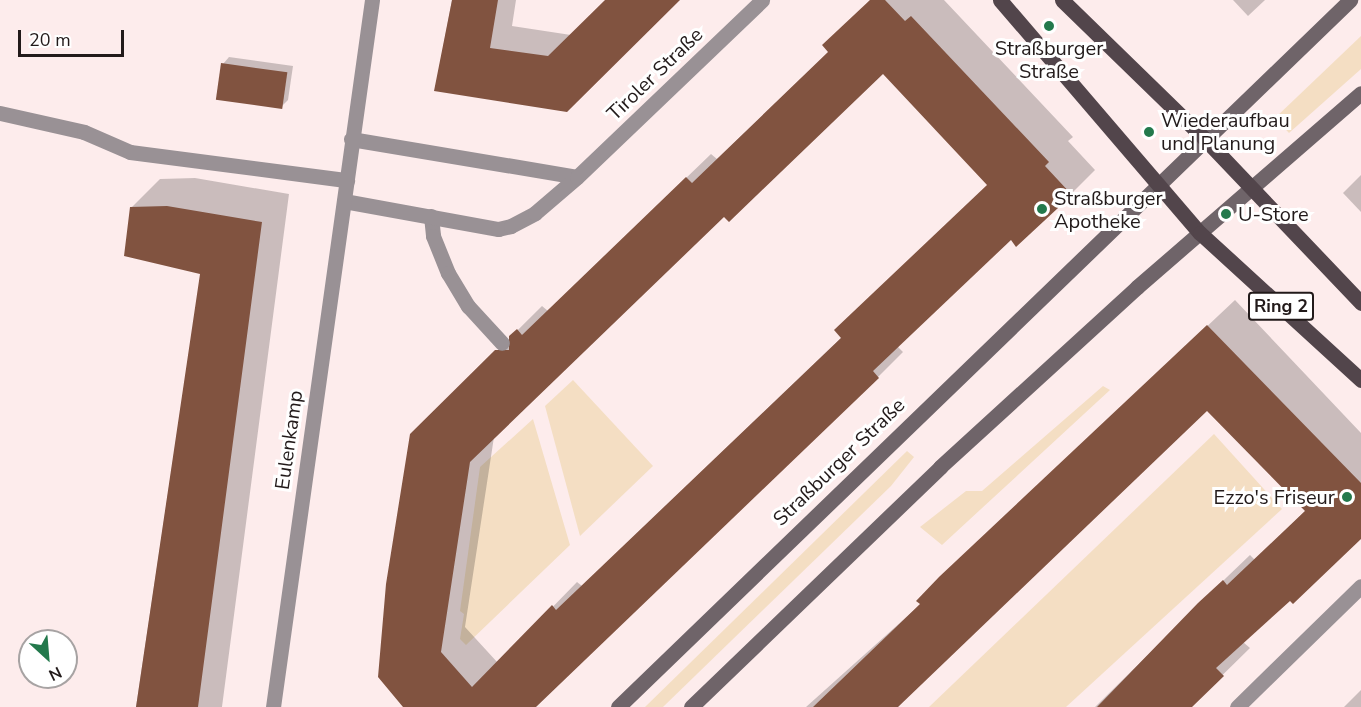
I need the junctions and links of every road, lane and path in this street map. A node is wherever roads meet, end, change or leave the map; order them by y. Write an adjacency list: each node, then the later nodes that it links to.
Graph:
1 (372, 0): 9 (street, Eulenkamp)
2 (762, 0): 10 (street, Tiroler Straße)
3 (1000, 0): 12 (main road, Ring 2)
4 (1062, 0): 8 (main road, Ring 2)
5 (1350, 0): 8 (main road, Straßburger Straße)
6 (1361, 93): 13 (main road)
7 (0, 113): 11 (street)
8 (1204, 138): 12 (main road, Straßburger Straße); 13 (main road, Ring 2)
9 (351, 139): 10 (street); 11 (street, Eulenkamp)
10 (577, 177): 15 (street, Tiroler Straße)
11 (347, 180): 14 (street, Eulenkamp)
12 (1157, 185): 16 (main road, Ring 2); 22 (main road, Straßburger Straße)
13 (1251, 188): 16 (main road); 17 (main road, Ring 2)
14 (344, 201): 15 (street, Tiroler Straße); 21 (street, Eulenkamp)
15 (431, 216): 18 (street)
16 (1200, 233): 19 (main road, Ring 2); 23 (main road)
17 (1361, 303)
18 (502, 343)
19 (1361, 380)
20 (1361, 586): 24 (street)
21 (273, 707)
22 (618, 707)
23 (691, 707)
24 (1237, 707)

